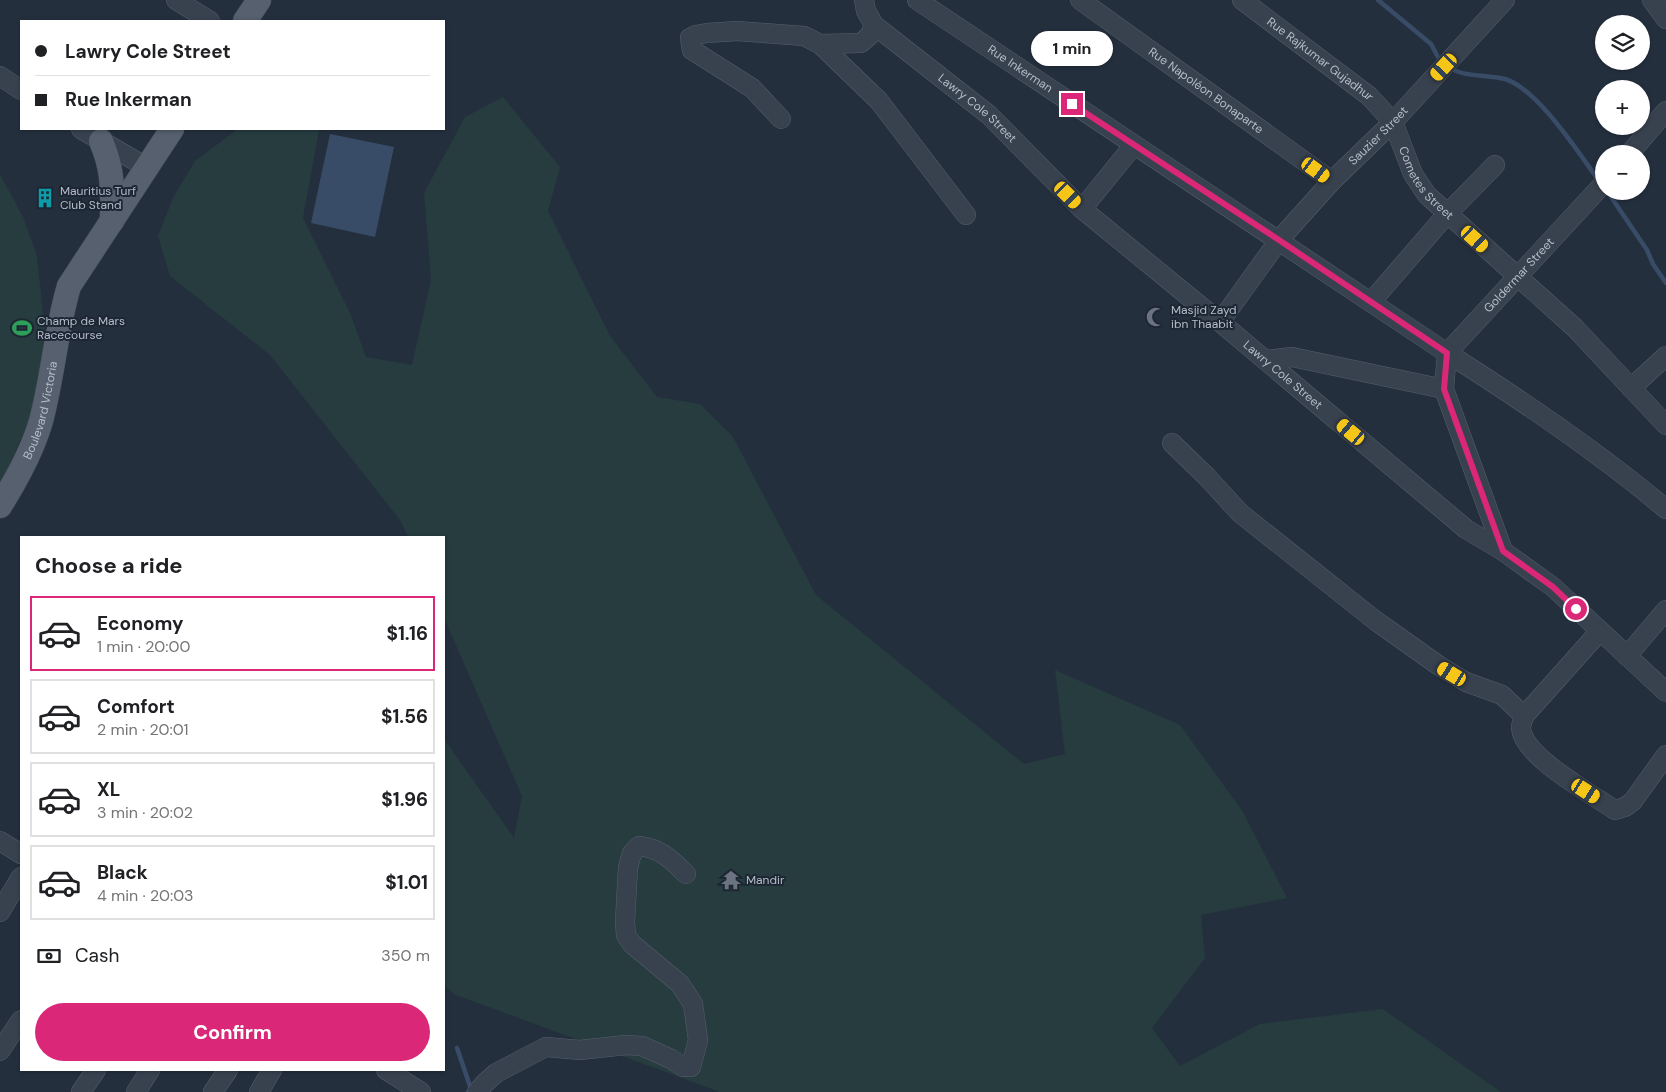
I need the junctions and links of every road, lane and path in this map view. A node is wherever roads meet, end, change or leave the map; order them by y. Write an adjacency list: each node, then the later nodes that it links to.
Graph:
1 (176, 0): 10 (street)
2 (260, 0): 11 (main road)
3 (864, 0): 12 (street, Lawry Cole Street)
4 (917, 0): 23 (street, Rue Inkerman)
5 (1080, 0): 26 (street, Rue Napoléon Bonaparte)
6 (1242, 0): 18 (street, Rue Rajkumar Gujadhur)
7 (1505, 0): 18 (street, Sauzier Street)
8 (1652, 0): 9 (street)
9 (1666, 18)
10 (208, 20)
11 (246, 20)
12 (874, 24): 13 (street); 28 (street, Lawry Cole Street)
13 (820, 44): 17 (street); 30 (street)
14 (0, 76): 15 (street)
15 (20, 89)
16 (1666, 111): 22 (street)
17 (781, 119)
18 (1393, 122): 26 (street, Sauzier Street); 29 (street, Cometes Street)
19 (83, 130): 21 (street)
20 (171, 130): 25 (main road, Boulevard Victoria)
21 (101, 141): 25 (street); 31 (main road)
22 (1637, 145)
23 (1134, 146): 28 (street); 32 (street, Rue Inkerman)
24 (1495, 165): 29 (street)
25 (146, 167): 31 (main road, Boulevard Victoria)
26 (1332, 181): 32 (street, Sauzier Street)
27 (1595, 192): 33 (street, Goldermar Street)
28 (1082, 209): 35 (street, Lawry Cole Street)
29 (1447, 214): 33 (street, Cometes Street); 34 (street)
30 (966, 215)
31 (112, 221): 43 (main road, Boulevard Victoria)
32 (1279, 240): 34 (street, Rue Inkerman); 35 (street, Sauzier Street)
33 (1516, 277): 36 (street, Goldermar Street); 39 (street, Cometes Street)
34 (1371, 302): 36 (street, Rue Inkerman)
35 (1220, 322): 38 (street, Lawry Cole Street)
36 (1447, 353): 40 (street); 44 (street, Rue Inkerman)
37 (1666, 356): 39 (street)
38 (1265, 360): 40 (street); 45 (street, Lawry Cole Street)
39 (1631, 388): 41 (street, Cometes Street)
40 (1444, 389): 45 (street)
41 (1666, 425)
42 (1172, 443): 50 (street)
43 (0, 506)
44 (1666, 509)
45 (1503, 551): 47 (street, Lawry Cole Street)
46 (1666, 610): 48 (street)
47 (1600, 631): 48 (street, Lawry Cole Street); 50 (street)
48 (1627, 656): 49 (street, Lawry Cole Street)
49 (1666, 692)
50 (1524, 716): 51 (street)
51 (1666, 755)
52 (0, 841): 53 (street)
53 (20, 853)
54 (686, 874): 69 (street)
55 (20, 879): 56 (street)
56 (0, 912)
57 (20, 1021): 58 (street)
58 (0, 1050)
59 (95, 1071): 64 (street)
60 (149, 1071): 65 (street)
61 (227, 1071): 66 (street)
62 (271, 1071): 67 (street)
63 (388, 1071): 68 (street)
64 (81, 1092)
65 (136, 1092)
66 (213, 1092)
67 (259, 1092)
68 (421, 1092)
69 (477, 1092)

